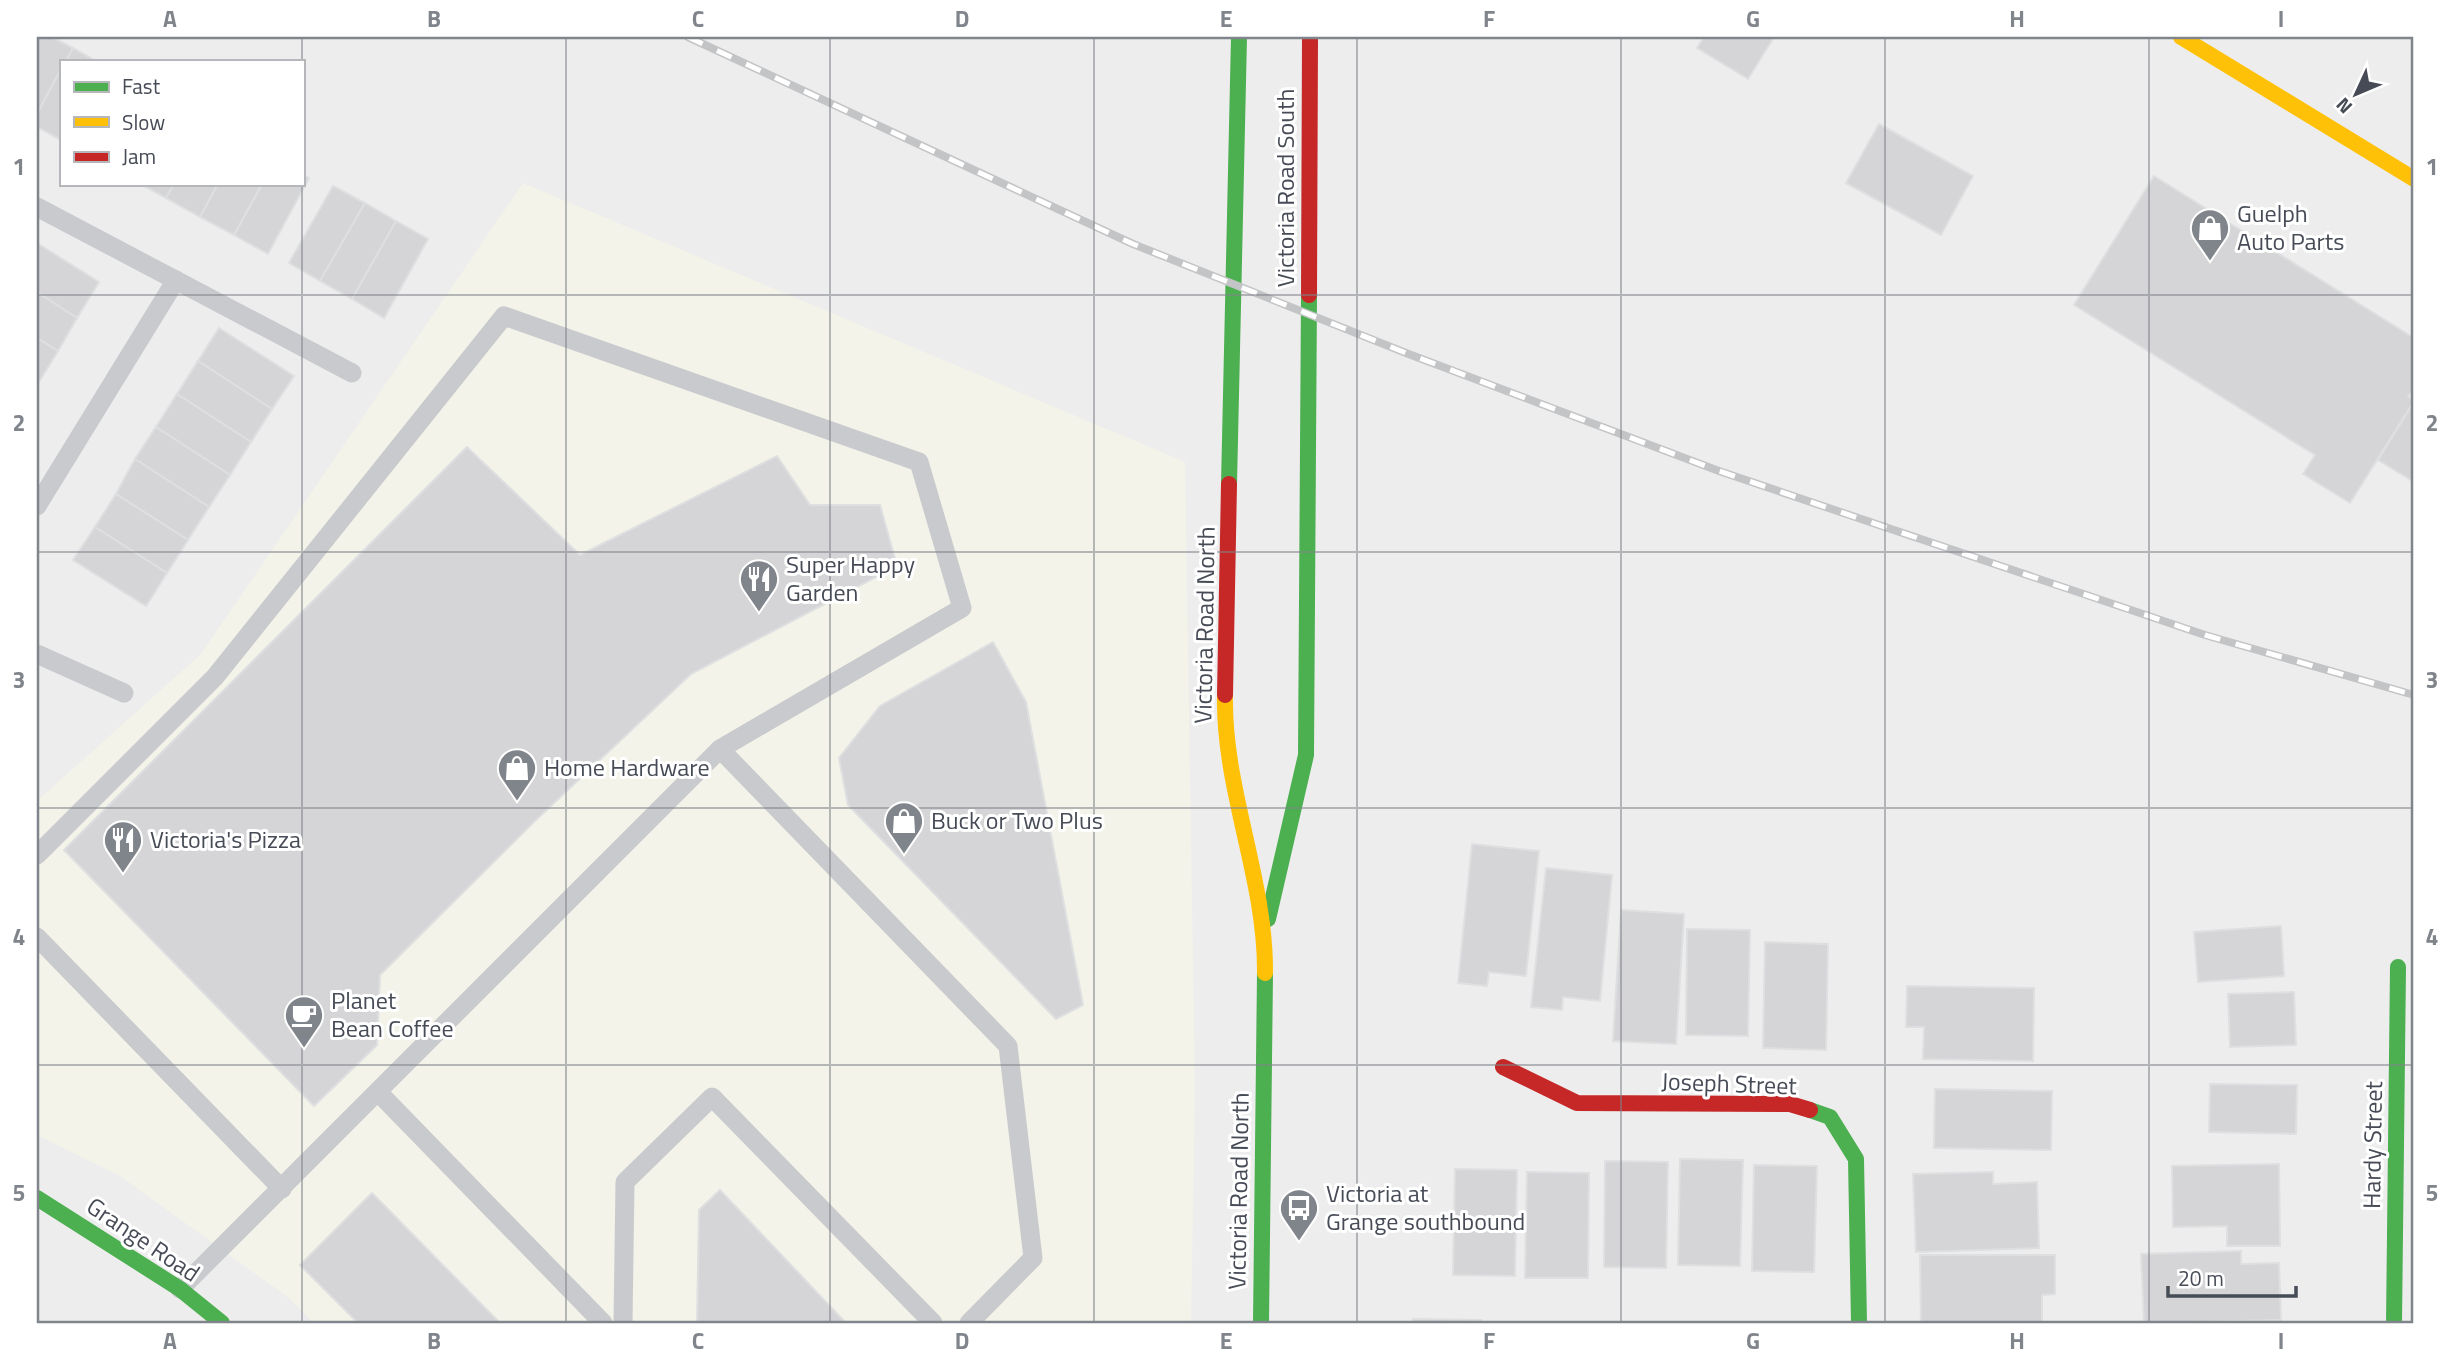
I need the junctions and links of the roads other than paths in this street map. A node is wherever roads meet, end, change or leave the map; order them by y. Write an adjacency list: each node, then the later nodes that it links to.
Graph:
1 (1239, 37): 7 (main road, Victoria Road South)
2 (1310, 37): 8 (main road, Victoria Road South)
3 (2181, 37): 4 (main road)
4 (2414, 179)
5 (37, 206): 6 (lane)
6 (176, 280): 9 (lane); 10 (lane)
7 (1236, 313): 15 (main road, Victoria Road North)
8 (1307, 340): 15 (main road, Victoria Road North)
9 (352, 373)
10 (37, 506)
11 (37, 654): 12 (lane)
12 (124, 693)
13 (720, 749): 14 (lane); 19 (lane); 27 (lane)
14 (37, 855)
15 (1265, 933): 28 (main road, Victoria Road North)
16 (37, 937): 20 (lane)
17 (2398, 967): 30 (main road, Hardy Street)
18 (1503, 1067): 29 (main road, Joseph Street)
19 (379, 1093): 20 (lane); 24 (lane)
20 (282, 1189): 22 (lane)
21 (37, 1198): 22 (main road, Grange Road)
22 (180, 1289): 23 (main road, Grange Road)
23 (222, 1323)
24 (603, 1323)
25 (623, 1323): 26 (lane)
26 (933, 1323)
27 (969, 1323)
28 (1261, 1323)
29 (1859, 1323)
30 (2394, 1323)

